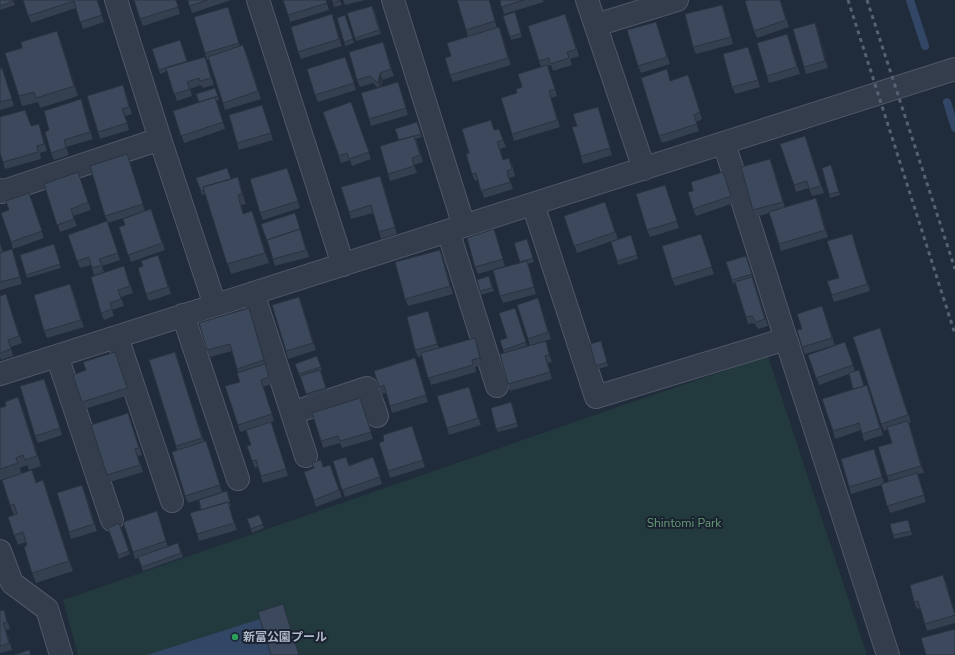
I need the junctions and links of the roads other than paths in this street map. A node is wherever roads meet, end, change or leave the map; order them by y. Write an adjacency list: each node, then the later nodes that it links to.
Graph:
1 (116, 0): 8 (street)
2 (258, 0): 14 (street)
3 (394, 0): 13 (street)
4 (587, 0): 6 (street)
5 (677, 0): 6 (street)
6 (596, 25): 10 (street)
7 (955, 70): 9 (street)
8 (160, 139): 11 (street); 16 (street)
9 (724, 143): 10 (street); 19 (street)
10 (644, 169): 12 (street)
11 (0, 190)
12 (532, 204): 13 (street); 19 (street)
13 (456, 228): 14 (street); 22 (street)
14 (343, 264): 15 (street)
15 (252, 293): 16 (street); 23 (street)
16 (215, 305): 17 (street)
17 (183, 316): 18 (street); 26 (street)
18 (117, 337): 20 (street); 27 (street)
19 (786, 339): 31 (street)
20 (57, 356): 21 (street); 28 (street)
21 (0, 374)
22 (497, 386)
23 (292, 413): 24 (street); 25 (street)
24 (377, 416)
25 (306, 456)
26 (238, 479)
27 (172, 501)
28 (112, 520)
29 (0, 551): 30 (street)
30 (61, 655)
31 (888, 655)

